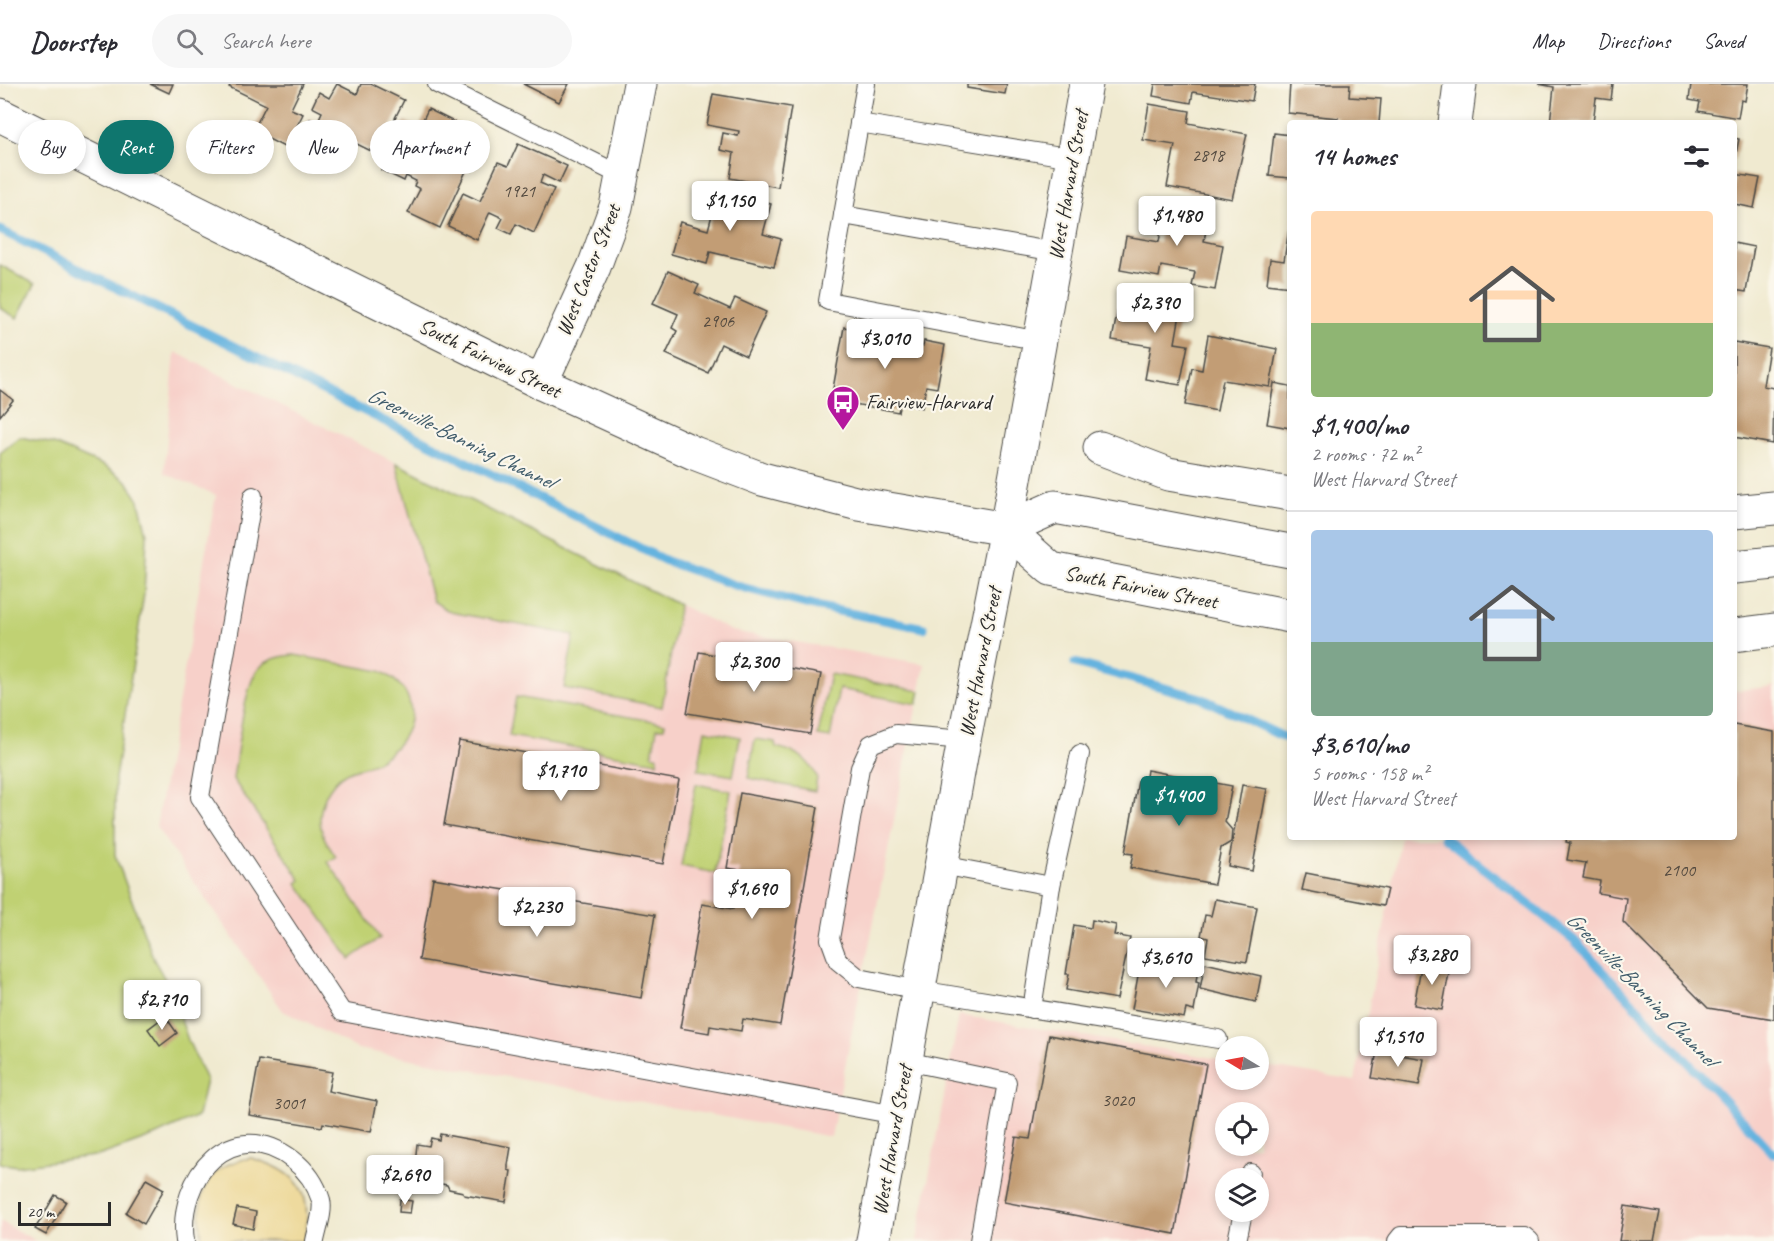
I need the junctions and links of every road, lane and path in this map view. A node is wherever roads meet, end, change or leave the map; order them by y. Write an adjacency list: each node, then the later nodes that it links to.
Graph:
1 (437, 84): 10 (lane)
2 (640, 84): 10 (street, West Castor Street)
3 (866, 84): 8 (lane)
4 (1086, 84): 9 (street, West Harvard Street)
5 (1461, 84): 7 (street)
6 (0, 115): 14 (street, South Fairview Street)
7 (1455, 120)
8 (859, 123): 9 (lane); 11 (lane)
9 (1073, 158): 12 (street, West Harvard Street)
10 (622, 176): 14 (street, West Castor Street)
11 (843, 215): 12 (lane); 13 (lane)
12 (1056, 252): 13 (street, West Harvard Street)
13 (1040, 341): 20 (street, West Harvard Street)
14 (541, 383): 20 (street, South Fairview Street)
15 (1100, 448): 16 (street)
16 (1287, 494)
17 (253, 496): 35 (lane)
18 (1774, 507): 19 (street)
19 (1737, 512)
20 (1006, 529): 21 (street); 24 (street, South Fairview Street); 27 (street, West Harvard Street)
21 (1287, 550)
22 (1774, 563): 23 (street)
23 (1737, 567)
24 (1287, 615)
25 (1774, 630): 26 (street)
26 (1737, 635)
27 (964, 740): 29 (street, West Harvard Street); 31 (lane)
28 (1080, 754): 30 (lane)
29 (942, 865): 30 (lane); 31 (street, West Harvard Street)
30 (1051, 886): 32 (lane)
31 (919, 990): 32 (lane); 34 (street, West Harvard Street)
32 (1032, 1009): 33 (lane)
33 (1215, 1039)
34 (906, 1061): 35 (street, West Harvard Street); 40 (lane)
35 (896, 1115): 39 (street, West Harvard Street)
36 (1241, 1222): 41 (lane)
37 (185, 1241): 38 (lane)
38 (315, 1241)
39 (873, 1241)
40 (979, 1241)
41 (1237, 1241)
42 (1397, 1241): 43 (lane)
43 (1530, 1241)

